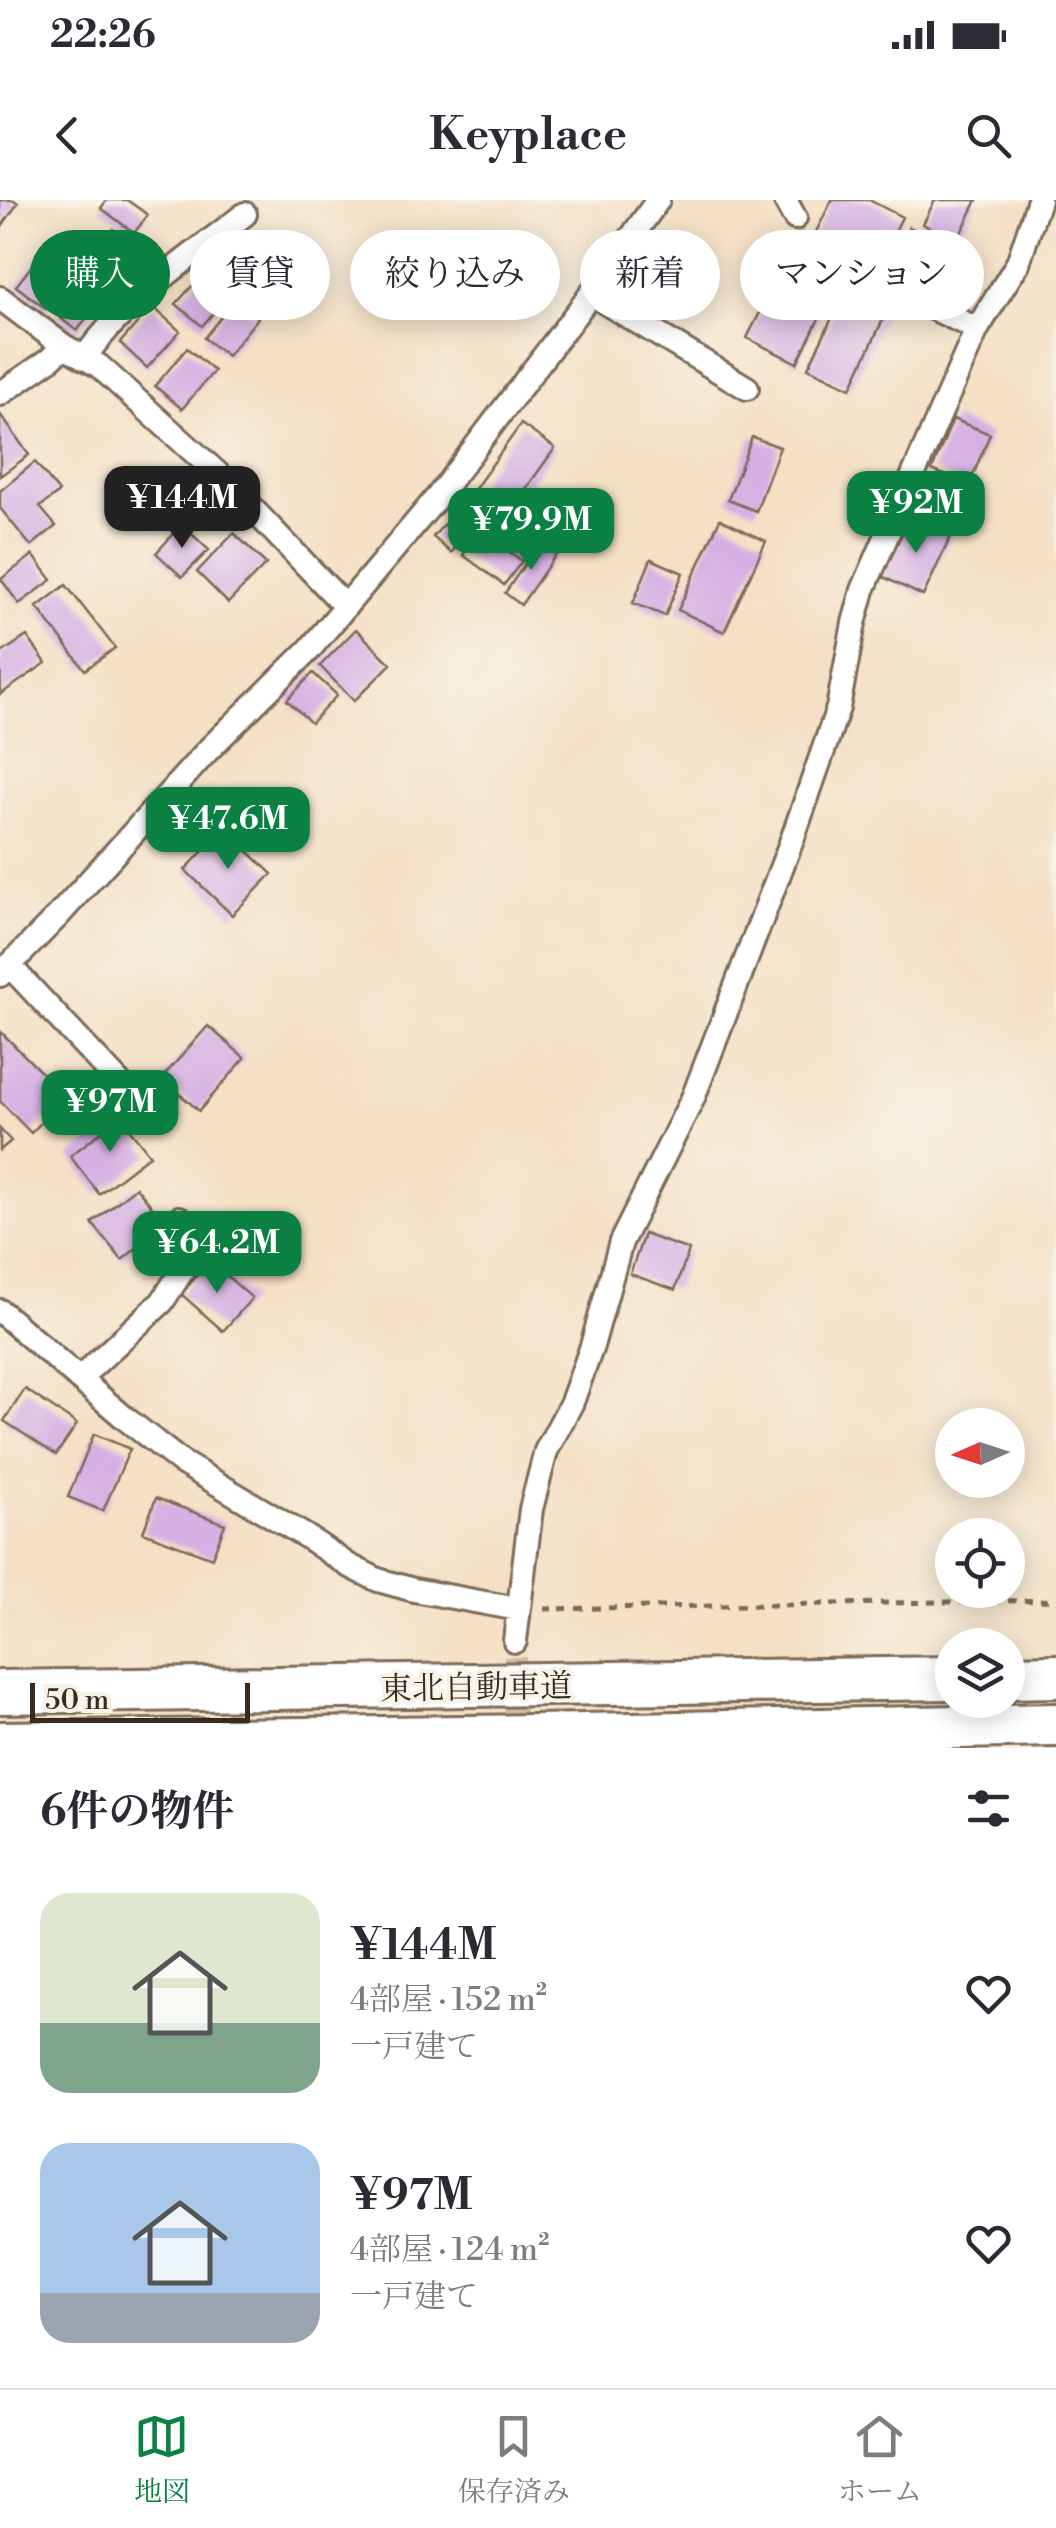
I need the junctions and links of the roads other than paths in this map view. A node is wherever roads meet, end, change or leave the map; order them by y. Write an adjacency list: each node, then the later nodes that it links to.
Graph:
1 (658, 200): 4 (street)
2 (1039, 200): 11 (street)
3 (245, 214): 5 (street)
4 (637, 230)
5 (170, 274)
6 (0, 298): 12 (street)
7 (580, 309): 15 (street)
8 (115, 320): 12 (street)
9 (634, 320): 13 (street)
10 (958, 320): 11 (street)
11 (977, 329): 21 (street)
12 (74, 352): 14 (street); 15 (street)
13 (747, 388)
14 (0, 394)
15 (346, 606): 16 (street)
16 (5, 970): 17 (street)
17 (127, 1091)
18 (179, 1218): 20 (street)
19 (0, 1311): 20 (street)
20 (79, 1379): 21 (street)
21 (518, 1609): 22 (street)
22 (515, 1640)
23 (1056, 1676): 24 (highway)
24 (1025, 1677)
25 (935, 1678): 26 (highway, 東北自動車道)
26 (0, 1692)
27 (1056, 1725): 28 (highway, 東北自動車道)
28 (0, 1743)

